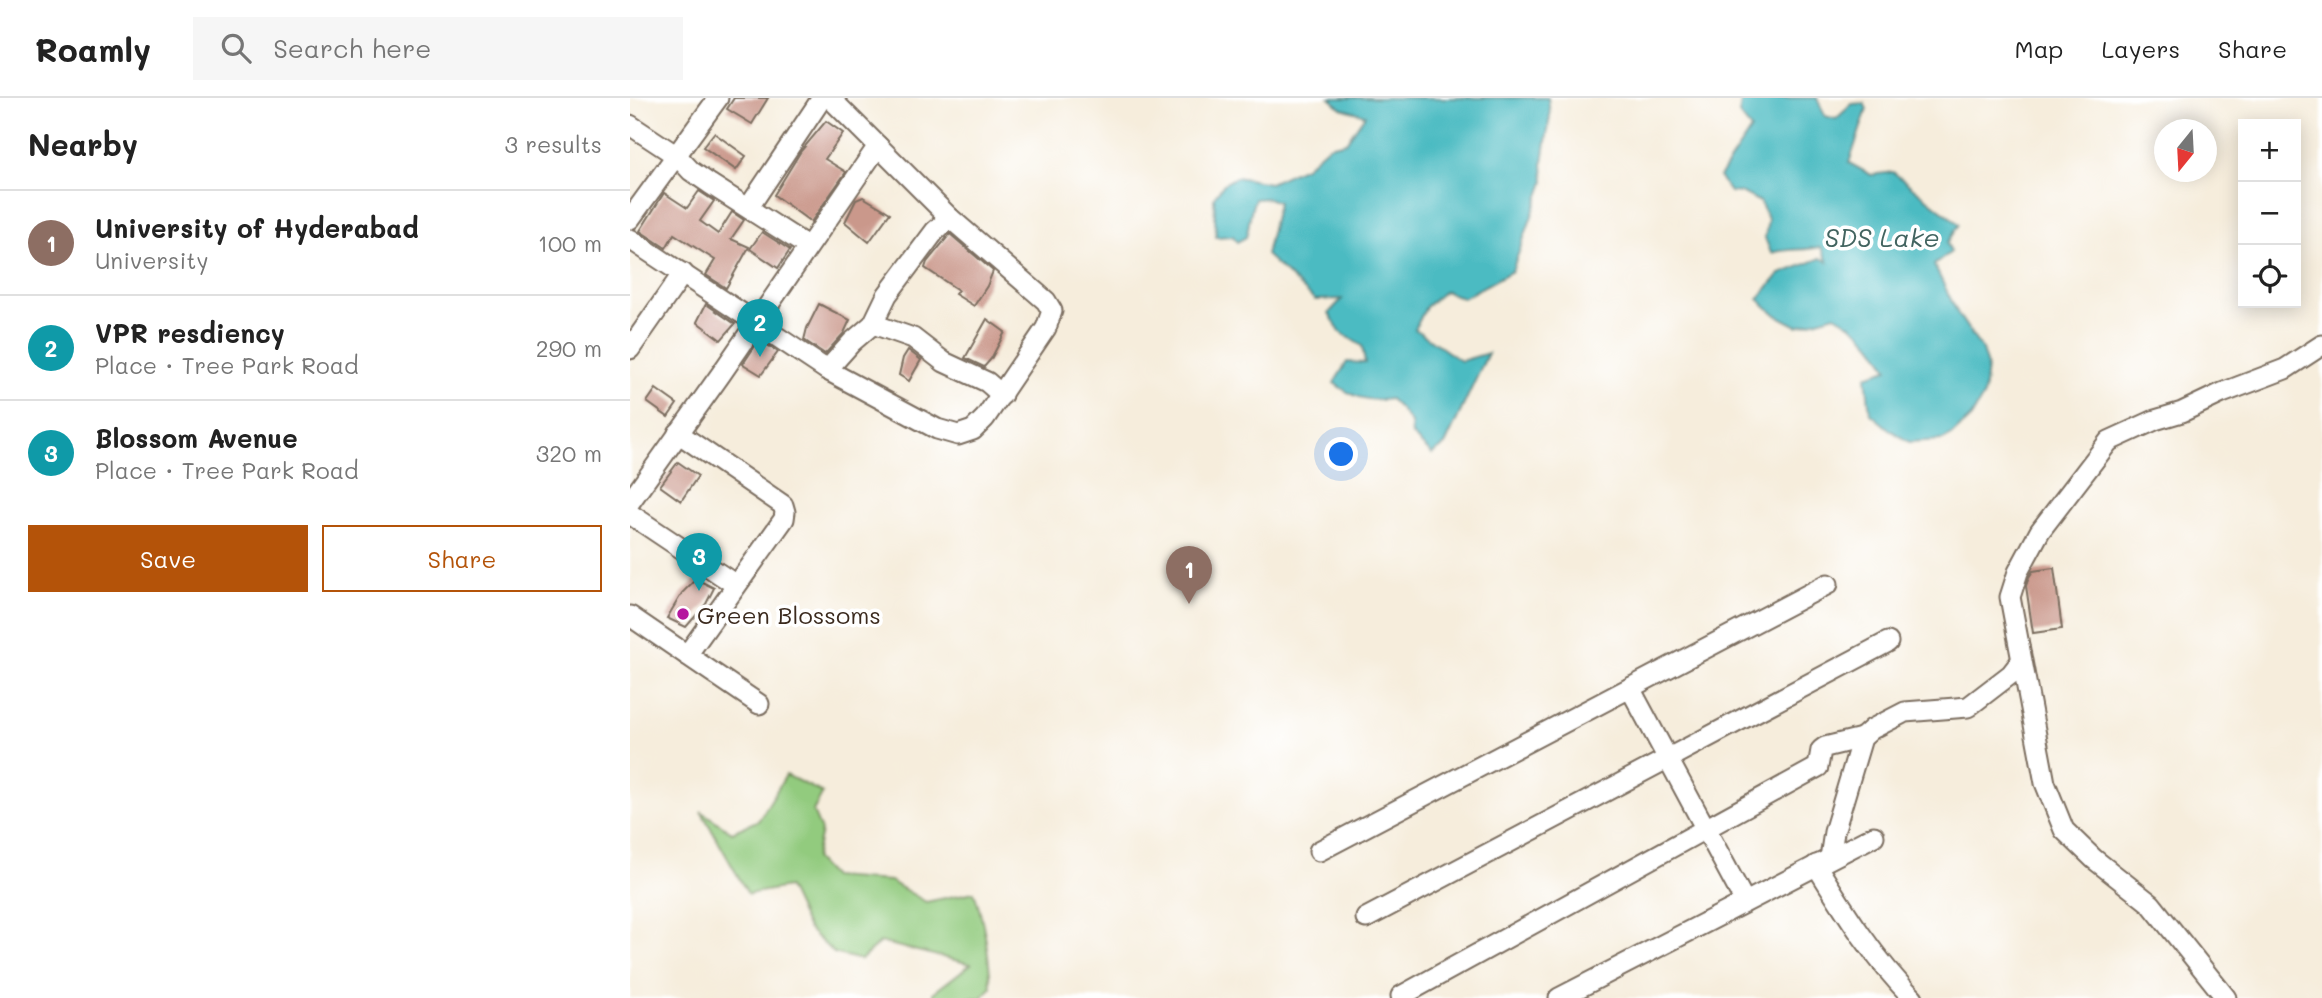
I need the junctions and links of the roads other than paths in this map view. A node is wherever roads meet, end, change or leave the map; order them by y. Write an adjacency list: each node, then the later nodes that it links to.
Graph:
1 (718, 98): 6 (street)
2 (822, 98): 7 (street)
3 (830, 98): 5 (street)
4 (630, 125): 6 (street)
5 (878, 146): 8 (street); 12 (street)
6 (677, 156): 7 (street); 9 (street)
7 (749, 207): 12 (street)
8 (950, 218): 16 (street); 20 (street)
9 (630, 219)
10 (630, 231): 13 (street)
11 (630, 239): 13 (street)
12 (807, 246): 15 (street)
13 (651, 254): 14 (street)
14 (683, 273): 15 (street); 18 (street)
15 (756, 321): 19 (street); 21 (street)
16 (873, 324): 19 (street); 20 (street)
17 (2322, 345): 29 (street)
18 (630, 349)
19 (827, 370): 20 (street)
20 (1002, 395)
21 (678, 433): 22 (street); 25 (street)
22 (630, 502)
23 (630, 514): 25 (street)
24 (1828, 584): 30 (street)
25 (737, 585): 28 (street)
26 (630, 616): 28 (street)
27 (1888, 642): 33 (street)
28 (687, 655): 31 (street)
29 (2021, 662): 32 (street); 43 (street)
30 (1630, 688): 33 (street); 36 (street)
31 (759, 704)
32 (1862, 738): 34 (street); 37 (street)
33 (1667, 760): 34 (street); 39 (street)
34 (1704, 829): 38 (street); 40 (street)
35 (1874, 836): 37 (street)
36 (1319, 851)
37 (1823, 862): 38 (street); 42 (street)
38 (1745, 902): 41 (street)
39 (1366, 918)
40 (1401, 996)
41 (1559, 998)
42 (1913, 998)
43 (2226, 998)

